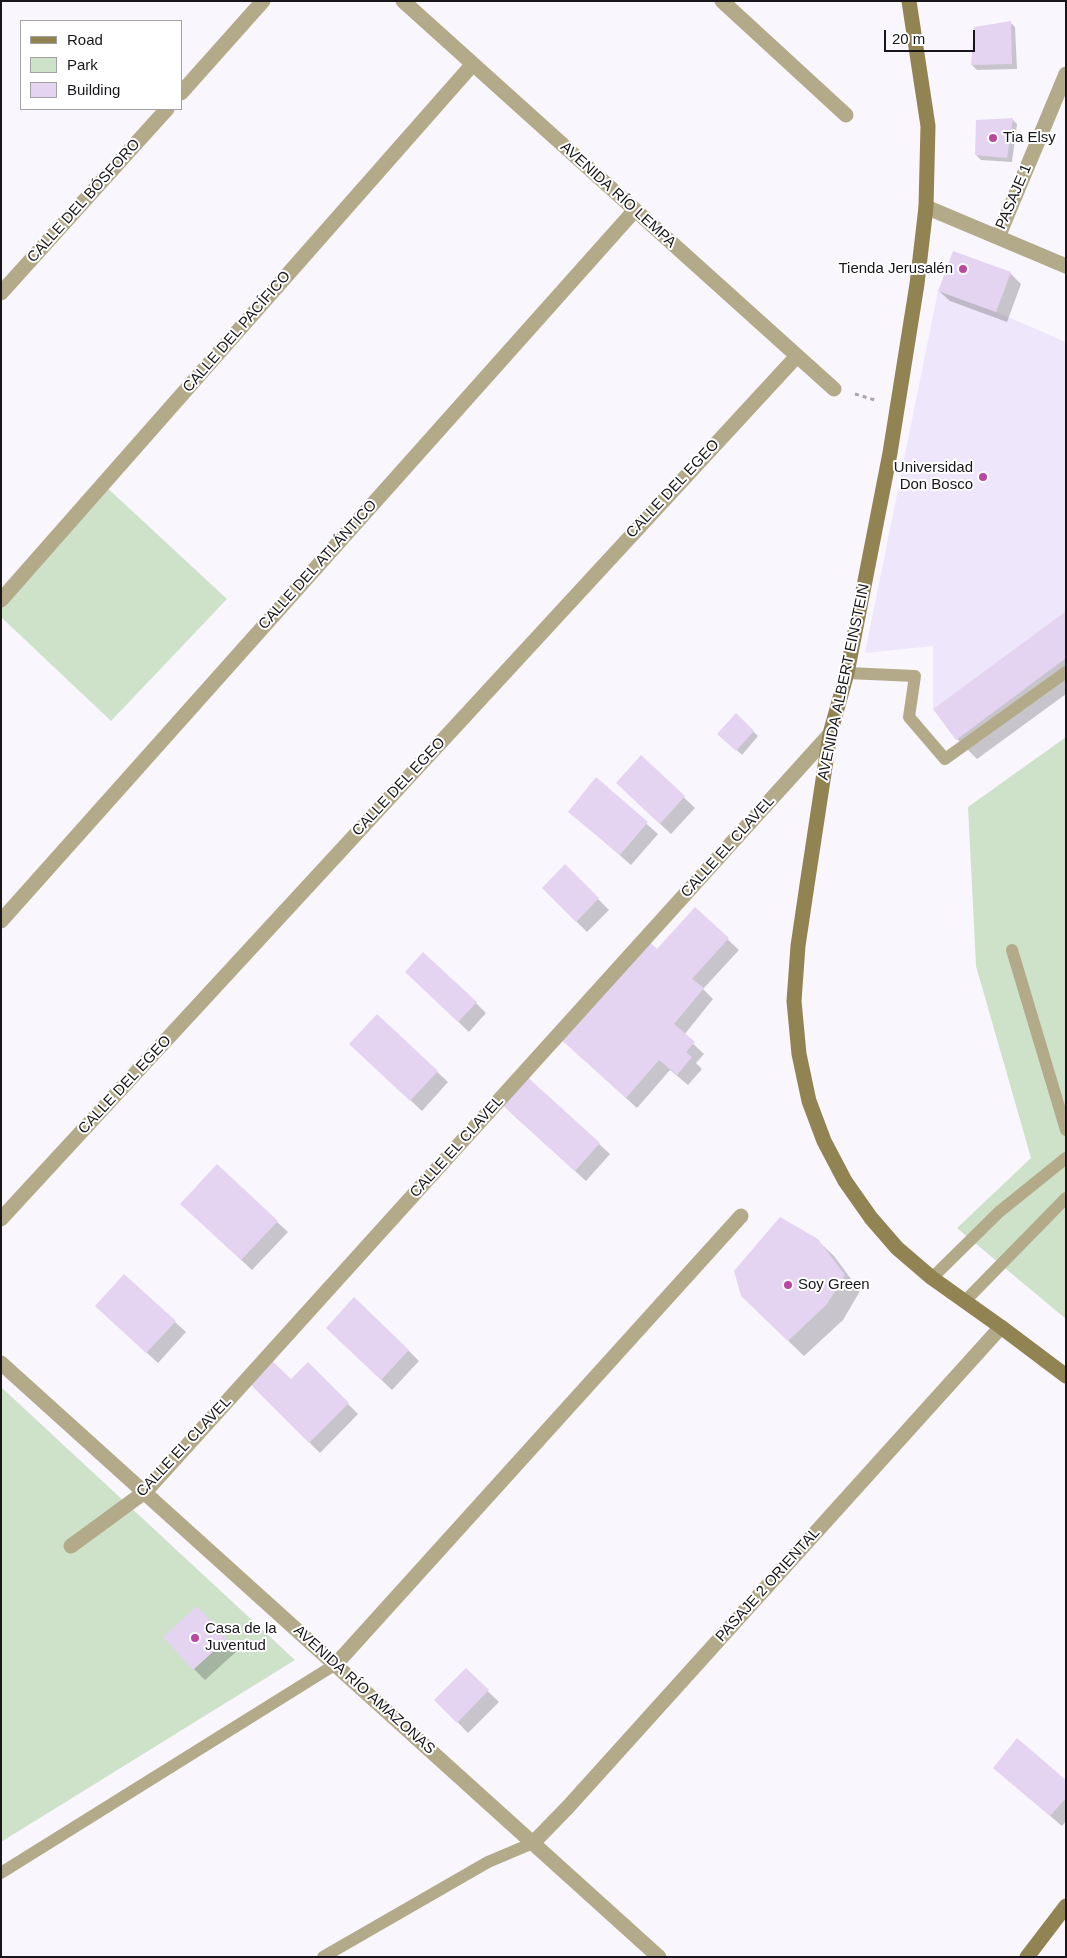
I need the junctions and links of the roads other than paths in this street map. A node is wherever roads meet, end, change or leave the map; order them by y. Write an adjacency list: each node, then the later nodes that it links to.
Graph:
1 (263, 1): 7 (street)
2 (403, 1): 5 (street, AVENIDA RÍO LEMPA)
3 (722, 1): 9 (street)
4 (909, 1): 10 (street, AVENIDA ALBERT EINSTEIN)
5 (473, 64): 11 (street, AVENIDA RÍO LEMPA); 17 (street, CALLE DEL PACÍFICO)
6 (1066, 74): 12 (street, PASAJE 1)
7 (182, 92)
8 (166, 110): 14 (street, CALLE DEL BÓSFORO)
9 (846, 115)
10 (926, 206): 12 (street); 19 (street, AVENIDA ALBERT EINSTEIN)
11 (635, 210): 15 (street, AVENIDA RÍO LEMPA); 21 (street, CALLE DEL ATLÁNTICO)
12 (998, 237): 13 (street)
13 (1066, 266)
14 (1, 293)
15 (797, 356): 16 (street, AVENIDA RÍO LEMPA); 27 (street, CALLE DEL EGEO)
16 (834, 388)
17 (1, 600)
18 (1066, 672): 19 (lane)
19 (847, 673): 20 (street, AVENIDA ALBERT EINSTEIN)
20 (830, 734): 28 (street, AVENIDA ALBERT EINSTEIN); 33 (street, CALLE EL CLAVEL)
21 (1, 921)
22 (1012, 950): 23 (lane)
23 (1066, 1130)
24 (1066, 1158): 28 (lane)
25 (1066, 1198): 29 (lane)
26 (741, 1216): 35 (street)
27 (1, 1219)
28 (932, 1278): 29 (street, AVENIDA ALBERT EINSTEIN)
29 (965, 1301): 30 (street, AVENIDA ALBERT EINSTEIN)
30 (1001, 1327): 32 (street, AVENIDA ALBERT EINSTEIN); 36 (street, PASAJE 2 ORIENTAL)
31 (1, 1363): 33 (street, AVENIDA RÍO AMAZONAS)
32 (1066, 1376)
33 (146, 1492): 34 (street, CALLE EL CLAVEL); 35 (street, AVENIDA RÍO AMAZONAS)
34 (71, 1546)
35 (336, 1664): 36 (street, AVENIDA RÍO AMAZONAS); 37 (lane)
36 (533, 1843): 39 (lane); 40 (street, AVENIDA RÍO AMAZONAS)
37 (1, 1873)
38 (1066, 1906): 41 (street)
39 (323, 1957)
40 (660, 1957)
41 (1026, 1957)

